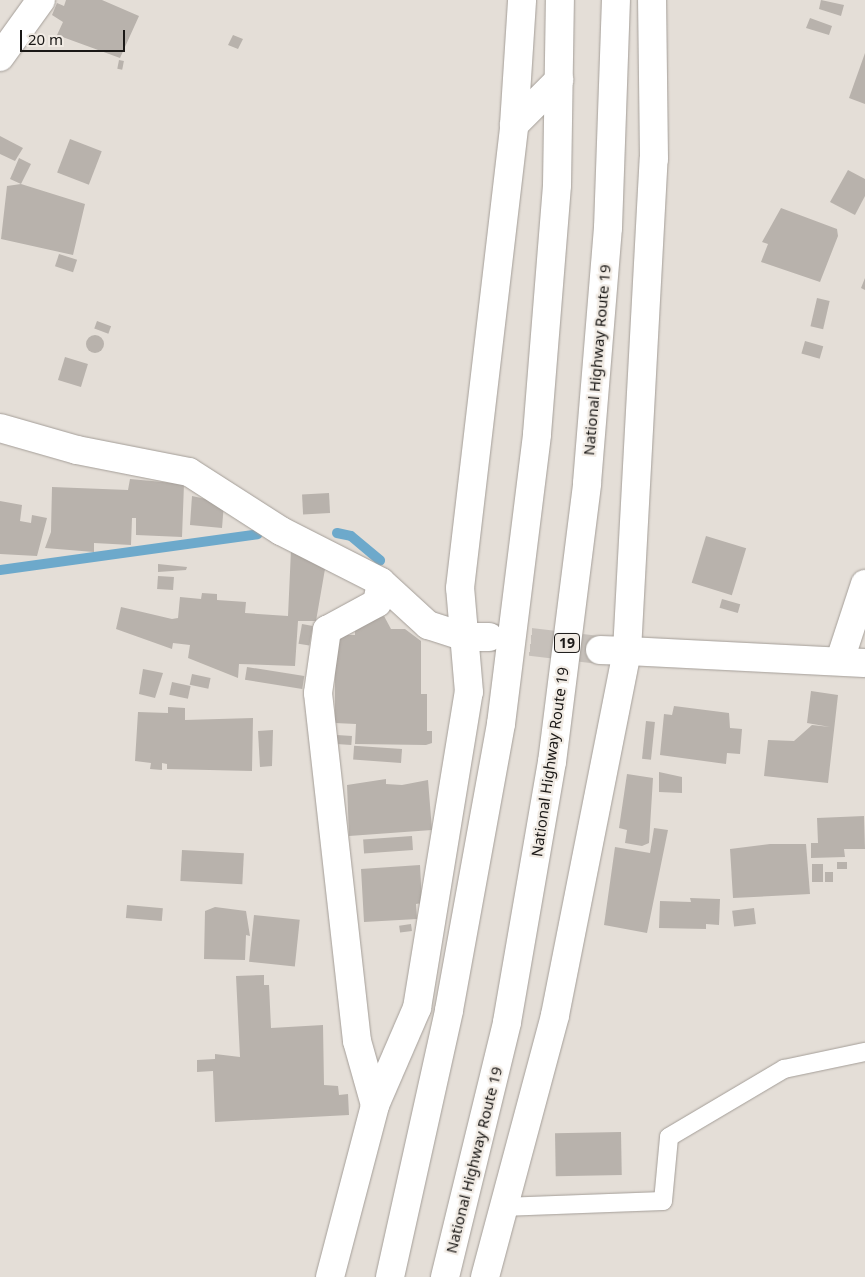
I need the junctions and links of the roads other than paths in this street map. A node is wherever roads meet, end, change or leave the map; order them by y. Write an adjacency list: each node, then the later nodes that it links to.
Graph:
1 (41, 0): 6 (main road)
2 (522, 0): 8 (main road)
3 (560, 0): 7 (main road)
4 (616, 0): 21 (main road, National Highway Route 19 / 19)
5 (652, 0): 14 (main road)
6 (0, 58)
7 (559, 80): 8 (main road); 20 (main road)
8 (514, 125): 12 (main road)
9 (0, 428): 10 (main road)
10 (381, 582): 12 (main road); 17 (main road)
11 (865, 584): 15 (main road)
12 (477, 637): 17 (main road)
13 (600, 650): 14 (main road)
14 (627, 650): 15 (main road); 18 (main road)
15 (853, 661)
16 (865, 1052): 18 (lane)
17 (375, 1105): 19 (main road)
18 (502, 1207): 22 (main road)
19 (330, 1277)
20 (390, 1277)
21 (446, 1277)
22 (485, 1277)

